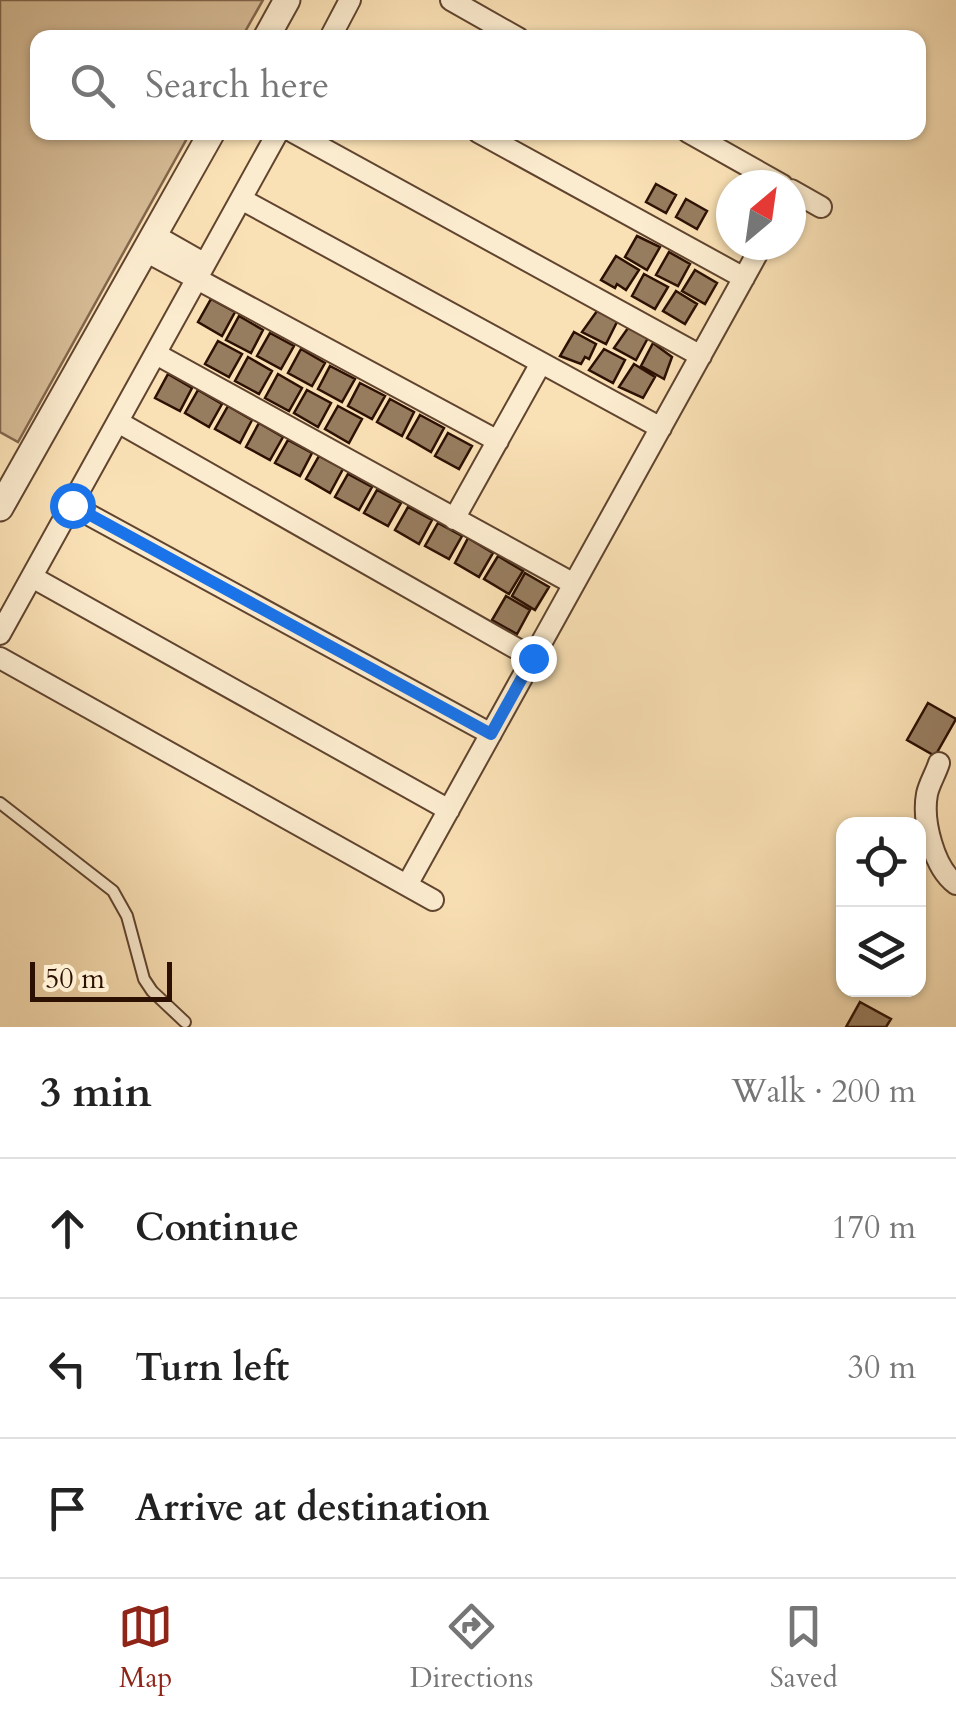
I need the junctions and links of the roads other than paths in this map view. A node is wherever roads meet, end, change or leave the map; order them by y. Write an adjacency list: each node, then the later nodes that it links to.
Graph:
1 (288, 0): 4 (street)
2 (350, 0): 5 (street)
3 (450, 0): 6 (street)
4 (271, 30)
5 (334, 30)
6 (504, 30)
7 (207, 140): 16 (street)
8 (274, 140): 14 (street)
9 (309, 140): 21 (street)
10 (493, 140): 19 (street)
11 (702, 140): 12 (street)
12 (755, 170)
13 (806, 198): 15 (street)
14 (242, 199): 18 (street); 22 (street)
15 (821, 207)
16 (149, 243): 18 (street); 27 (street)
17 (754, 260): 19 (street)
18 (201, 272): 20 (street); 25 (street)
19 (744, 278): 21 (street)
20 (156, 354): 23 (street); 28 (street)
21 (701, 356): 24 (street)
22 (541, 362): 24 (street); 25 (street)
23 (118, 422): 26 (street); 33 (street)
24 (662, 428): 30 (street)
25 (498, 441): 28 (street)
26 (72, 505): 29 (street); 34 (street)
27 (0, 508)
28 (454, 519): 30 (street)
29 (32, 577): 31 (street); 37 (street)
30 (574, 584): 33 (street)
31 (0, 634)
32 (0, 658): 38 (street)
33 (533, 658): 34 (street)
34 (491, 734): 37 (street)
35 (940, 764): 39 (street)
36 (0, 804): 41 (lane)
37 (449, 810): 38 (street)
38 (407, 884): 40 (street)
39 (956, 884)
40 (434, 900)
41 (185, 1022)

